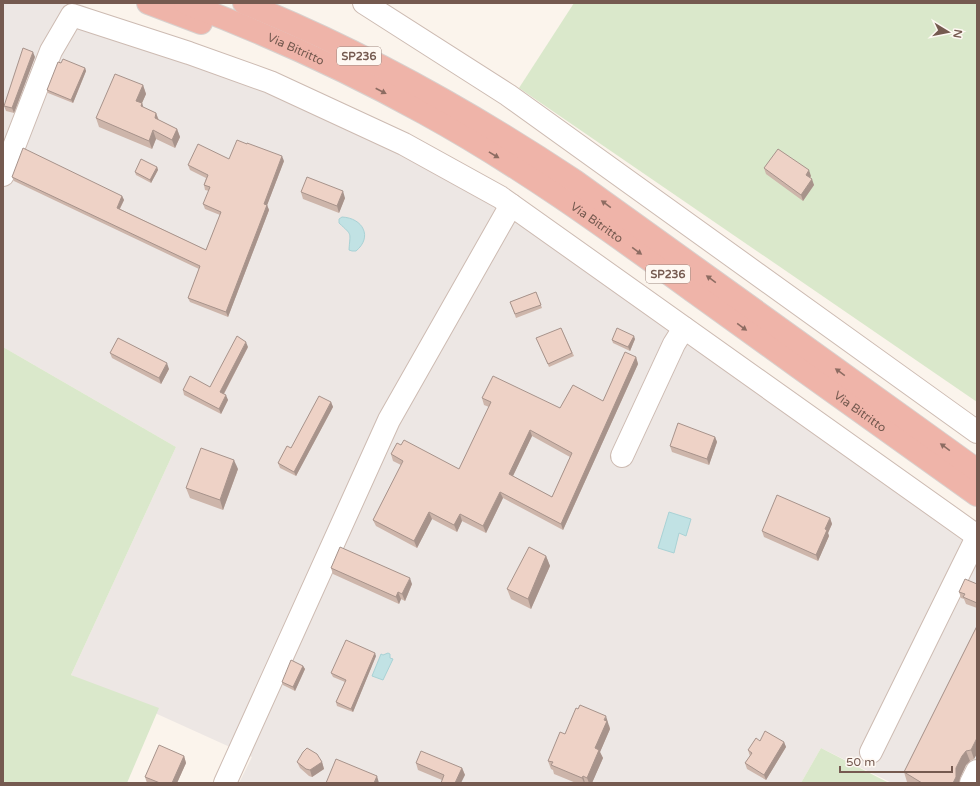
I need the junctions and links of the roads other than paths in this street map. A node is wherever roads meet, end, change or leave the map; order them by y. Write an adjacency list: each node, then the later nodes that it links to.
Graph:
1 (148, 3): 6 (highway)
2 (185, 3): 6 (highway, Via Bitritto / SP236)
3 (244, 3): 7 (highway, Via Bitritto / SP236)
4 (276, 3): 7 (highway)
5 (364, 3): 11 (street)
6 (346, 74): 14 (highway, Via Bitritto / SP236, one-way to 14)
7 (471, 117): 13 (highway, Via Bitritto / SP236, one-way to 7)
8 (3, 175): 9 (street)
9 (511, 205): 10 (street); 18 (street)
10 (684, 328): 12 (street); 15 (street)
11 (977, 432)
12 (622, 456)
13 (977, 470)
14 (977, 495)
15 (977, 537): 16 (street)
16 (871, 752)
17 (977, 771): 19 (street)
18 (225, 783)
19 (971, 783)

